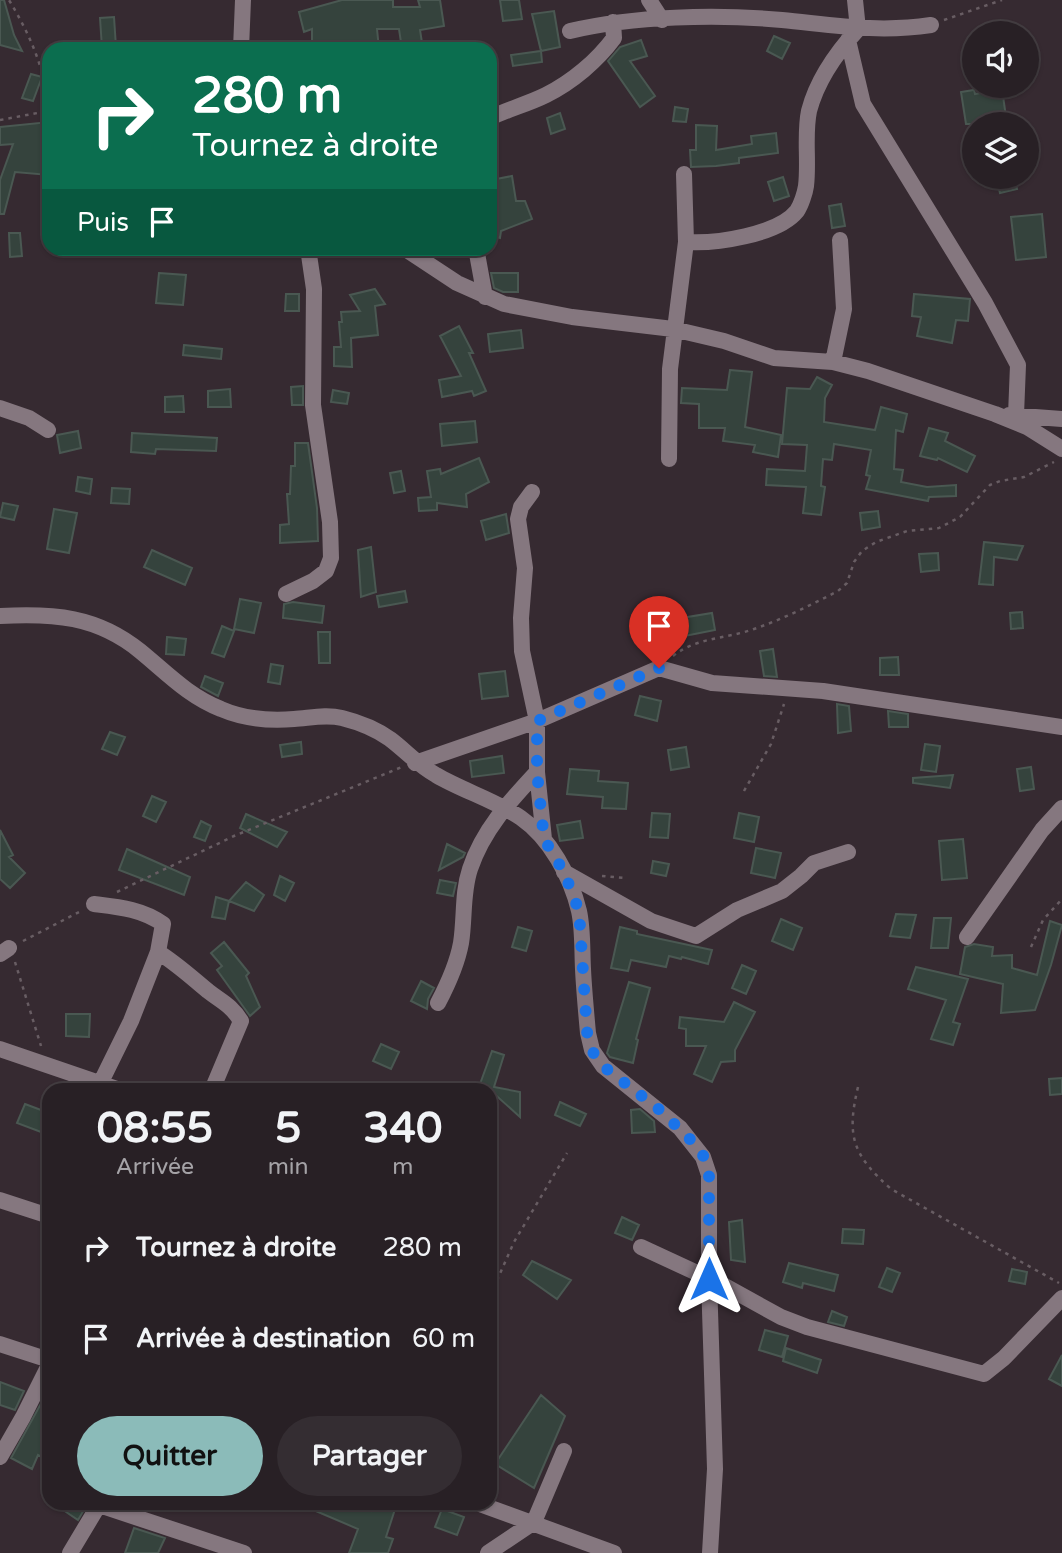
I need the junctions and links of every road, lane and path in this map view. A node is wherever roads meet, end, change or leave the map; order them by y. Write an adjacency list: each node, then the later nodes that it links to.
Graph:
1 (9, 0): 12 (path)
2 (243, 0): 11 (street)
3 (649, 0): 6 (street)
4 (855, 0): 10 (street)
5 (1002, 0): 8 (path)
6 (662, 20): 7 (street); 10 (street)
7 (613, 22): 9 (street); 14 (street)
8 (931, 25): 10 (street)
9 (570, 31)
10 (853, 35): 18 (street); 27 (street)
11 (241, 42)
12 (42, 68)
13 (42, 112): 15 (path)
14 (497, 115)
15 (0, 120)
16 (684, 174): 18 (street)
17 (840, 240): 24 (street)
18 (686, 242): 23 (street)
19 (309, 256): 33 (street)
20 (415, 256): 22 (street)
21 (478, 256): 22 (street)
22 (485, 297): 23 (street)
23 (673, 329): 24 (street); 31 (street)
24 (833, 362): 26 (street)
25 (0, 408): 29 (street)
26 (995, 414): 27 (street); 30 (street)
27 (1016, 415): 28 (street)
28 (1062, 419)
29 (48, 430)
30 (1061, 454): 35 (path)
31 (669, 459)
32 (533, 492): 37 (street)
33 (286, 594)
34 (0, 616): 39 (street)
35 (682, 649)
36 (790, 687): 37 (street); 38 (street); 41 (path)
37 (537, 721): 39 (street); 40 (street)
38 (1062, 727)
39 (415, 763): 42 (street); 47 (path)
40 (537, 772): 42 (street); 44 (street)
41 (744, 791)
42 (505, 808): 44 (street); 54 (street)
43 (1062, 808): 50 (street)
44 (544, 839): 46 (street)
45 (848, 852): 46 (street)
46 (564, 872): 65 (street)
47 (117, 892)
48 (1062, 899): 51 (path)
49 (94, 904): 52 (path); 53 (street)
50 (967, 937)
51 (1031, 947)
52 (5, 951): 56 (path)
53 (158, 952): 58 (street); 59 (street)
54 (438, 1003)
55 (0, 1049): 56 (street)
56 (46, 1066): 57 (street)
57 (97, 1083)
58 (100, 1083)
59 (215, 1083)
60 (859, 1087): 67 (path)
61 (566, 1153): 66 (path)
62 (0, 1200): 63 (street)
63 (42, 1214)
64 (641, 1247): 65 (street)
65 (709, 1279): 68 (street); 82 (street)
66 (497, 1280)
67 (1062, 1285)
68 (1062, 1298)
69 (0, 1344): 70 (street)
70 (42, 1360)
71 (42, 1378): 73 (street)
72 (564, 1451): 77 (street)
73 (0, 1457)
74 (96, 1510): 78 (street)
75 (118, 1510): 79 (street)
76 (497, 1510): 77 (street)
77 (534, 1522): 80 (street); 81 (street)
78 (70, 1553)
79 (244, 1553)
80 (488, 1553)
81 (614, 1553)
82 (710, 1553)

